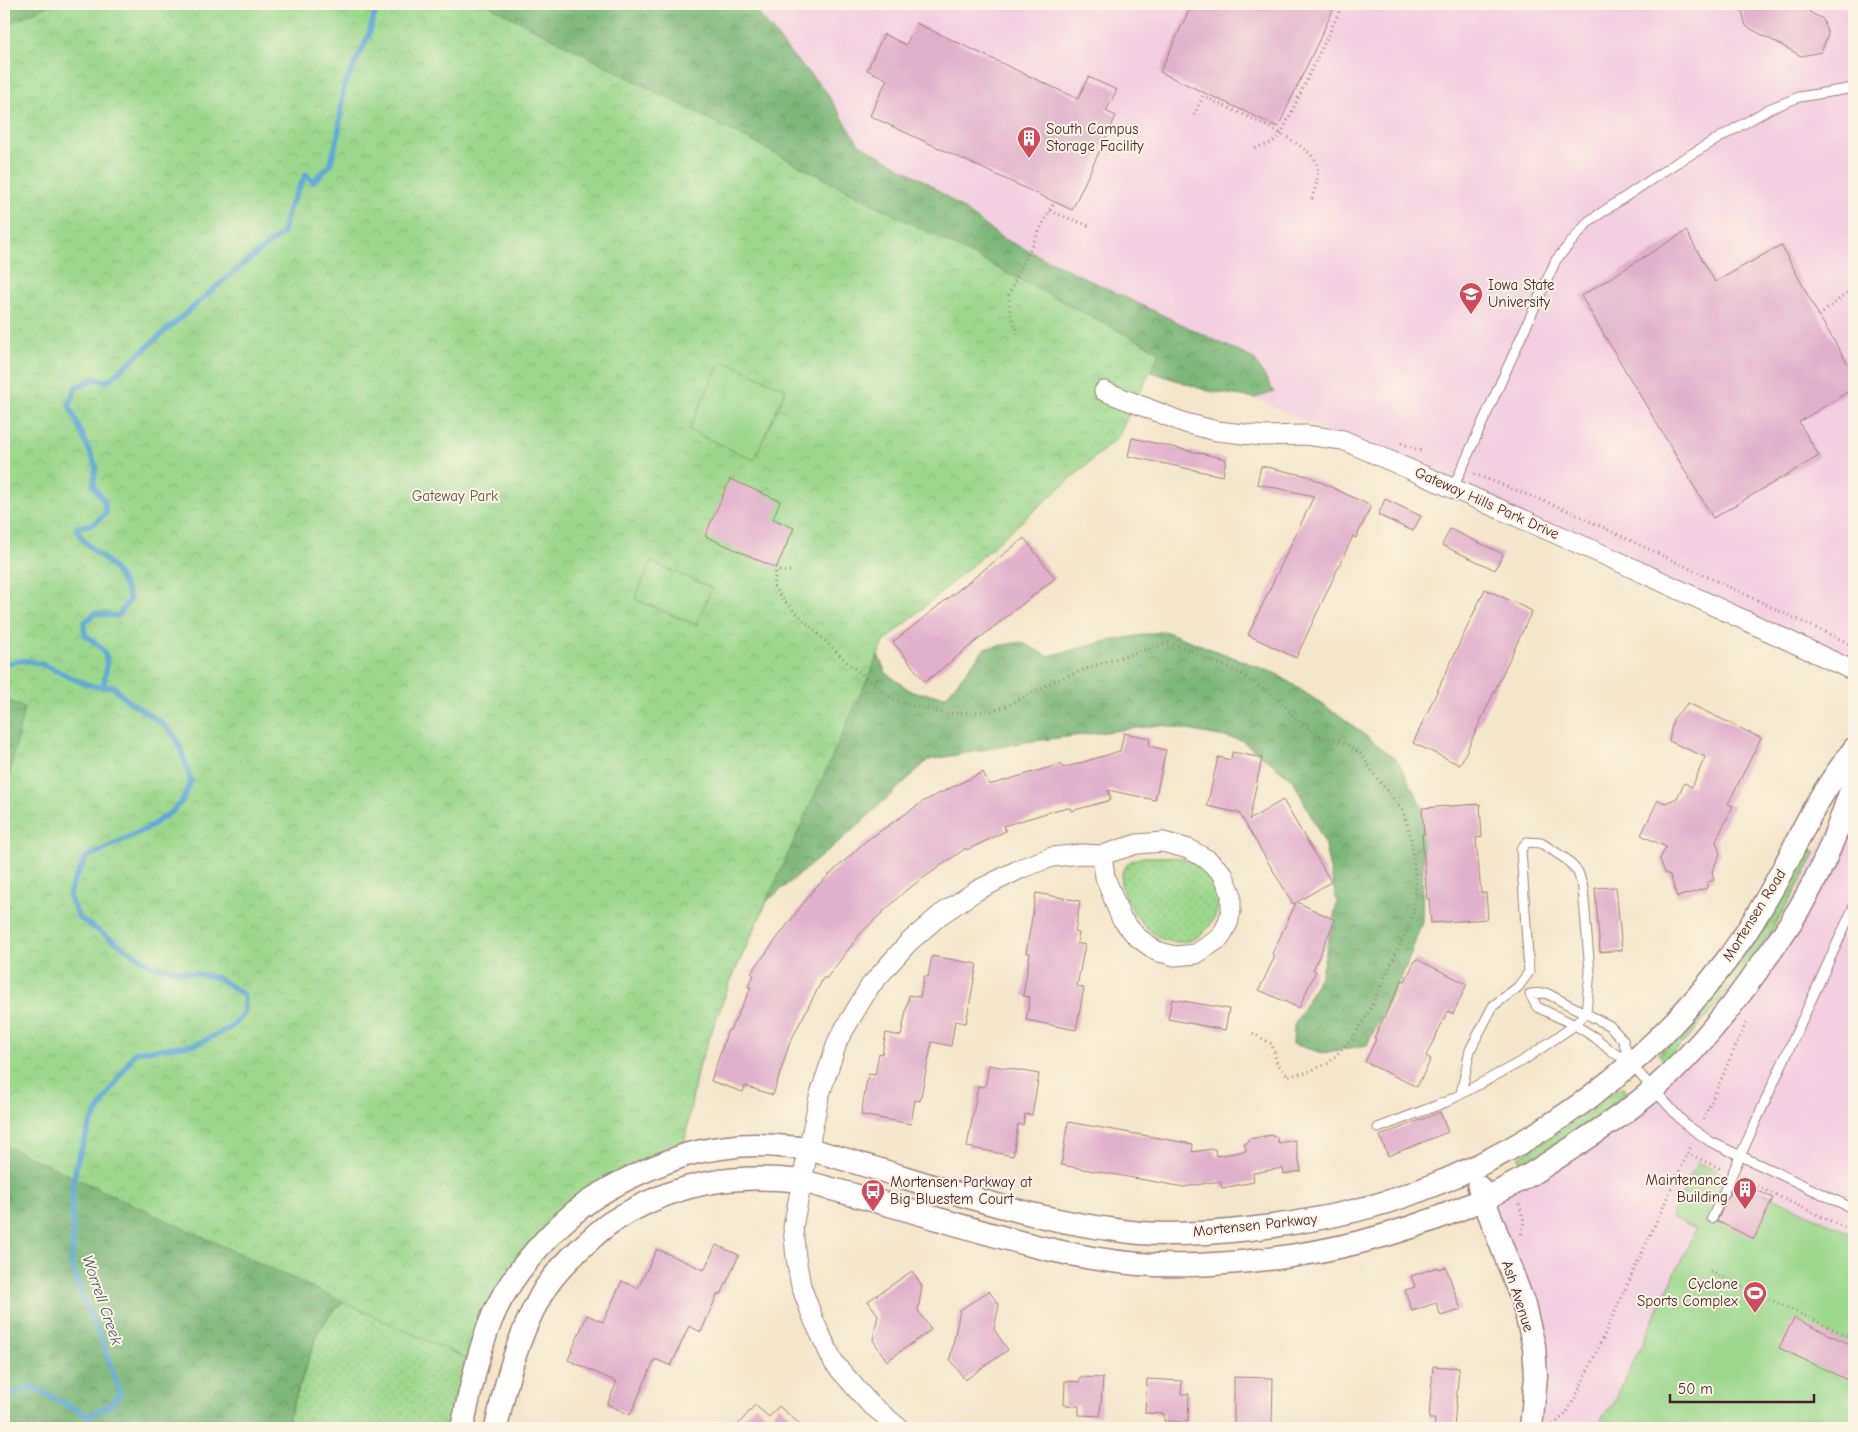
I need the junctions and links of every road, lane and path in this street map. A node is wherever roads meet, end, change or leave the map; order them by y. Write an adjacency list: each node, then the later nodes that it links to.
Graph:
1 (1343, 4): 4 (path)
2 (1854, 88): 15 (lane)
3 (1194, 115): 4 (path)
4 (1281, 134): 5 (path); 7 (path)
5 (1255, 148)
6 (1054, 202): 8 (path)
7 (1311, 202)
8 (1050, 211): 9 (path); 12 (path)
9 (1092, 227)
10 (1854, 287): 11 (path)
11 (1819, 316)
12 (1018, 334)
13 (1104, 391): 15 (street, Gateway Hills Park Drive)
14 (1484, 478): 17 (path)
15 (1453, 488): 18 (street, Gateway Hills Park Drive)
16 (790, 571): 28 (path)
17 (1854, 646)
18 (1854, 671)
19 (1854, 750): 29 (street, Mortensen Road)
20 (1854, 781): 30 (street)
21 (1102, 855): 21 (street); 34 (street)
22 (1854, 906): 36 (lane)
23 (1518, 987): 24 (lane); 25 (lane); 31 (lane)
24 (1530, 994): 25 (lane); 27 (lane)
25 (1586, 1012): 27 (lane); 29 (lane)
26 (1748, 1016): 33 (path)
27 (1575, 1025): 29 (lane); 31 (lane)
28 (1252, 1033)
29 (1629, 1062): 30 (lane); 37 (street, Mortensen Parkway)
30 (1653, 1090): 33 (lane); 41 (street)
31 (1461, 1094): 32 (lane)
32 (1378, 1128)
33 (1697, 1134): 35 (path); 36 (lane)
34 (808, 1149): 37 (street, Mortensen Parkway); 39 (street); 49 (street, Mortensen Parkway)
35 (1687, 1153): 38 (path); 48 (path)
36 (1740, 1156): 38 (lane); 42 (lane)
37 (1472, 1169): 41 (street, Ash Avenue)
38 (1731, 1174): 43 (lane); 45 (path)
39 (802, 1181): 41 (street); 50 (street); 51 (street)
40 (1516, 1196): 44 (path)
41 (1484, 1199): 52 (street, Ash Avenue)
42 (1854, 1209)
43 (1712, 1218)
44 (1521, 1232)
45 (1854, 1232)
46 (1710, 1271): 47 (path)
47 (1854, 1339)
48 (1553, 1425)
49 (462, 1428)
50 (496, 1428)
51 (899, 1428)
52 (1531, 1428)

